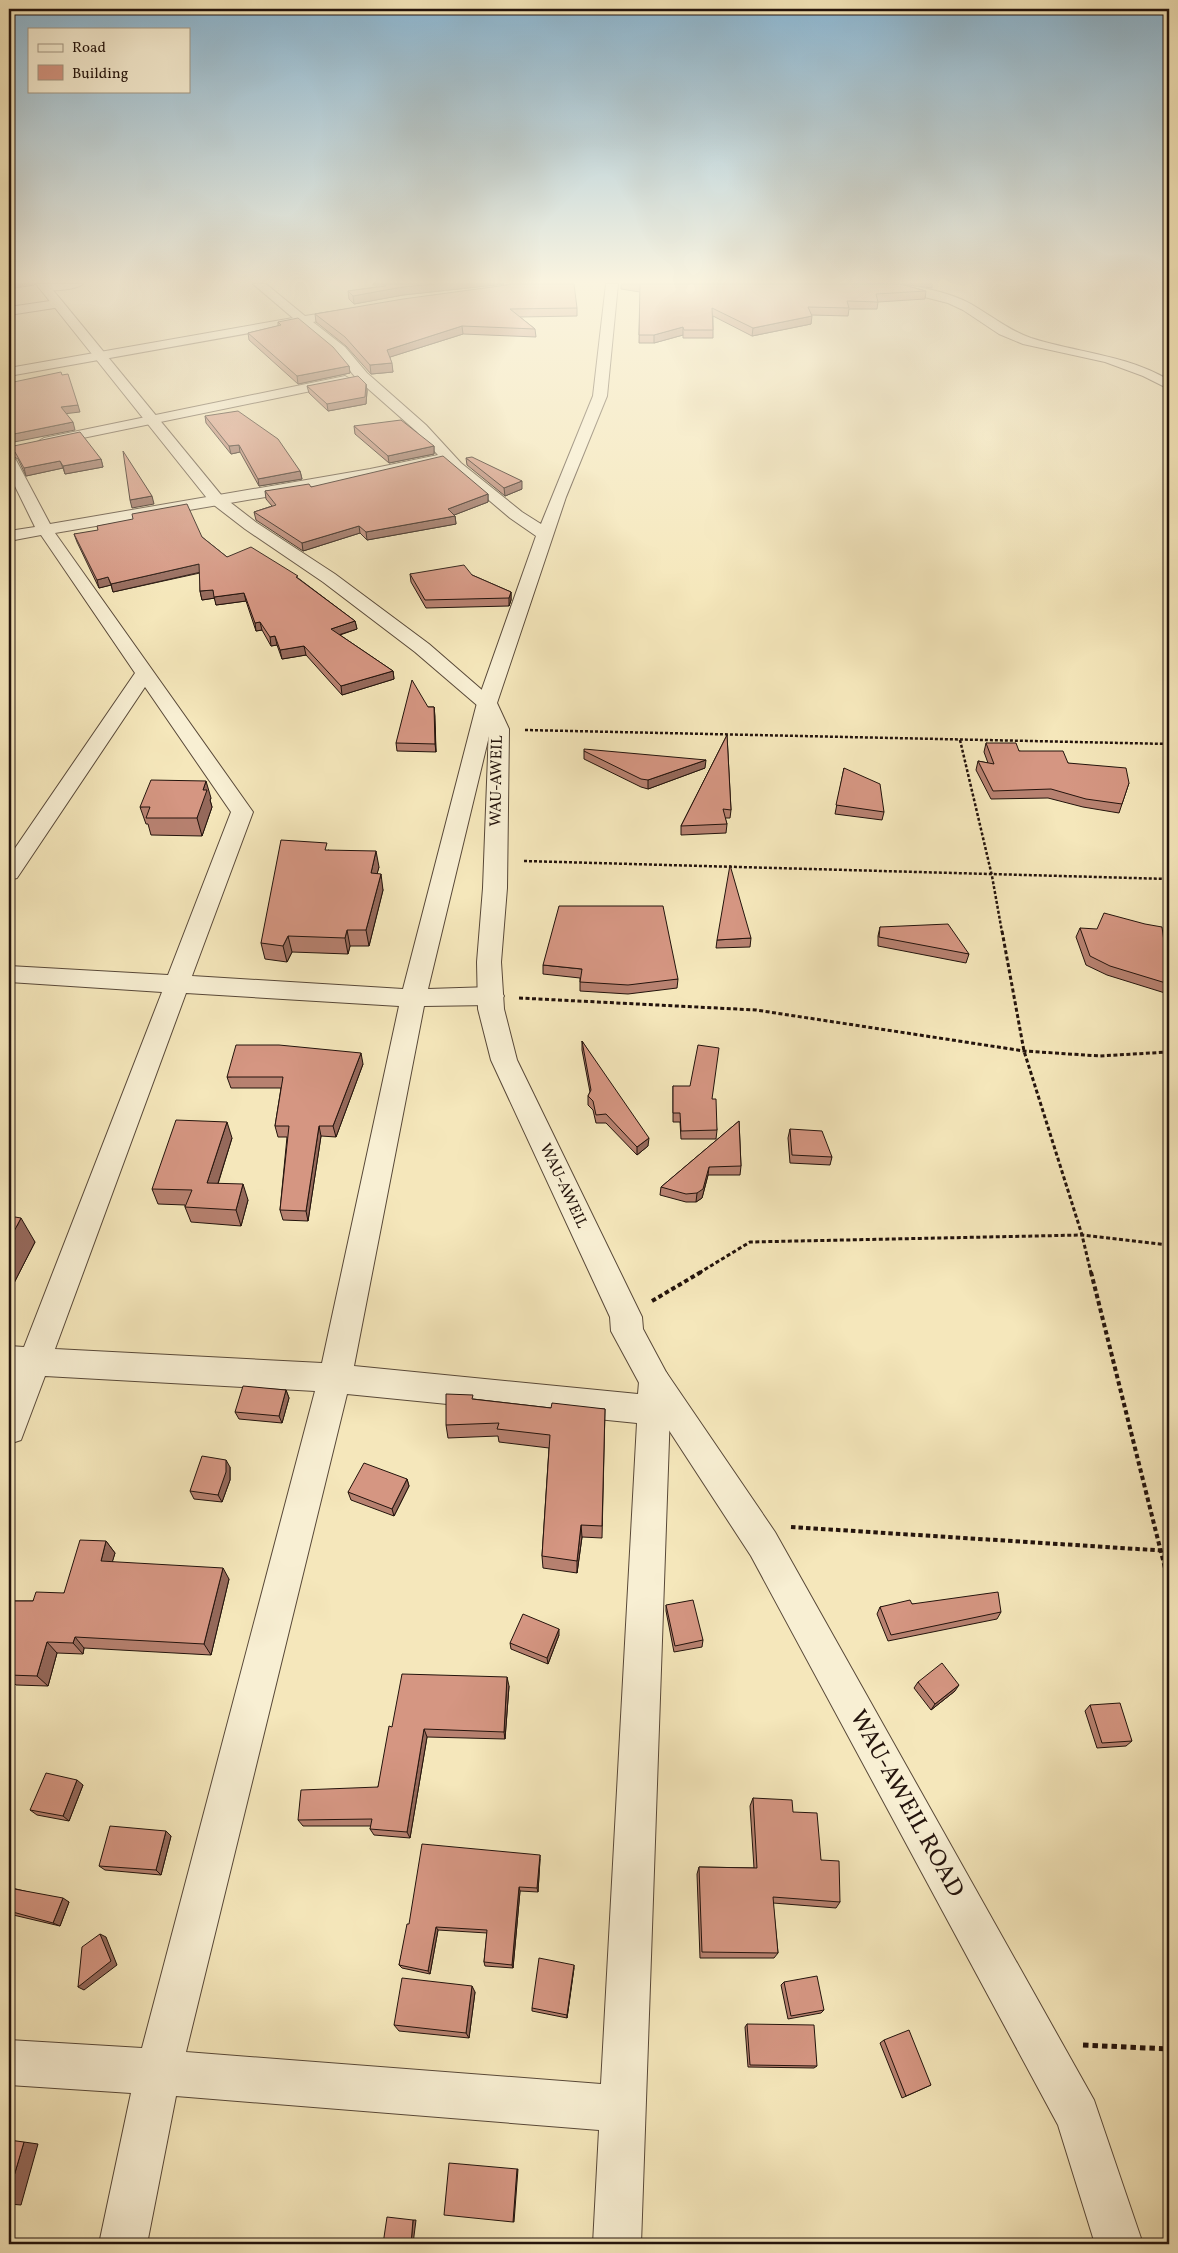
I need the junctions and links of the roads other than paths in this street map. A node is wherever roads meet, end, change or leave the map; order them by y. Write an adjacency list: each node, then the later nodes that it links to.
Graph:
1 (125, 389): 5 (street)
2 (299, 389): 5 (street)
3 (377, 389): 7 (street)
4 (601, 389): 10 (street)
5 (150, 420): 6 (street); 8 (street)
6 (16, 450): 9 (street)
7 (448, 457): 8 (street); 10 (street)
8 (216, 499): 9 (street); 13 (street)
9 (45, 530): 11 (street); 12 (street)
10 (545, 534): 13 (street)
11 (9, 536)
12 (145, 672): 14 (street); 16 (street)
13 (493, 716): 17 (street, WAU-AWEIL); 18 (street)
14 (9, 873)
15 (9, 974): 16 (street)
16 (177, 984): 18 (street); 19 (street)
17 (491, 996): 18 (street); 21 (street, WAU-AWEIL)
18 (413, 998): 20 (street)
19 (22, 1360): 20 (street); 22 (street)
20 (335, 1378): 21 (street); 24 (street)
21 (654, 1396): 25 (street); 28 (street, WAU-AWEIL ROAD)
22 (9, 1429)
23 (9, 2063): 24 (street)
24 (158, 2072): 25 (street); 26 (street)
25 (622, 2109): 27 (street)
26 (123, 2244)
27 (617, 2244)
28 (1118, 2244)

